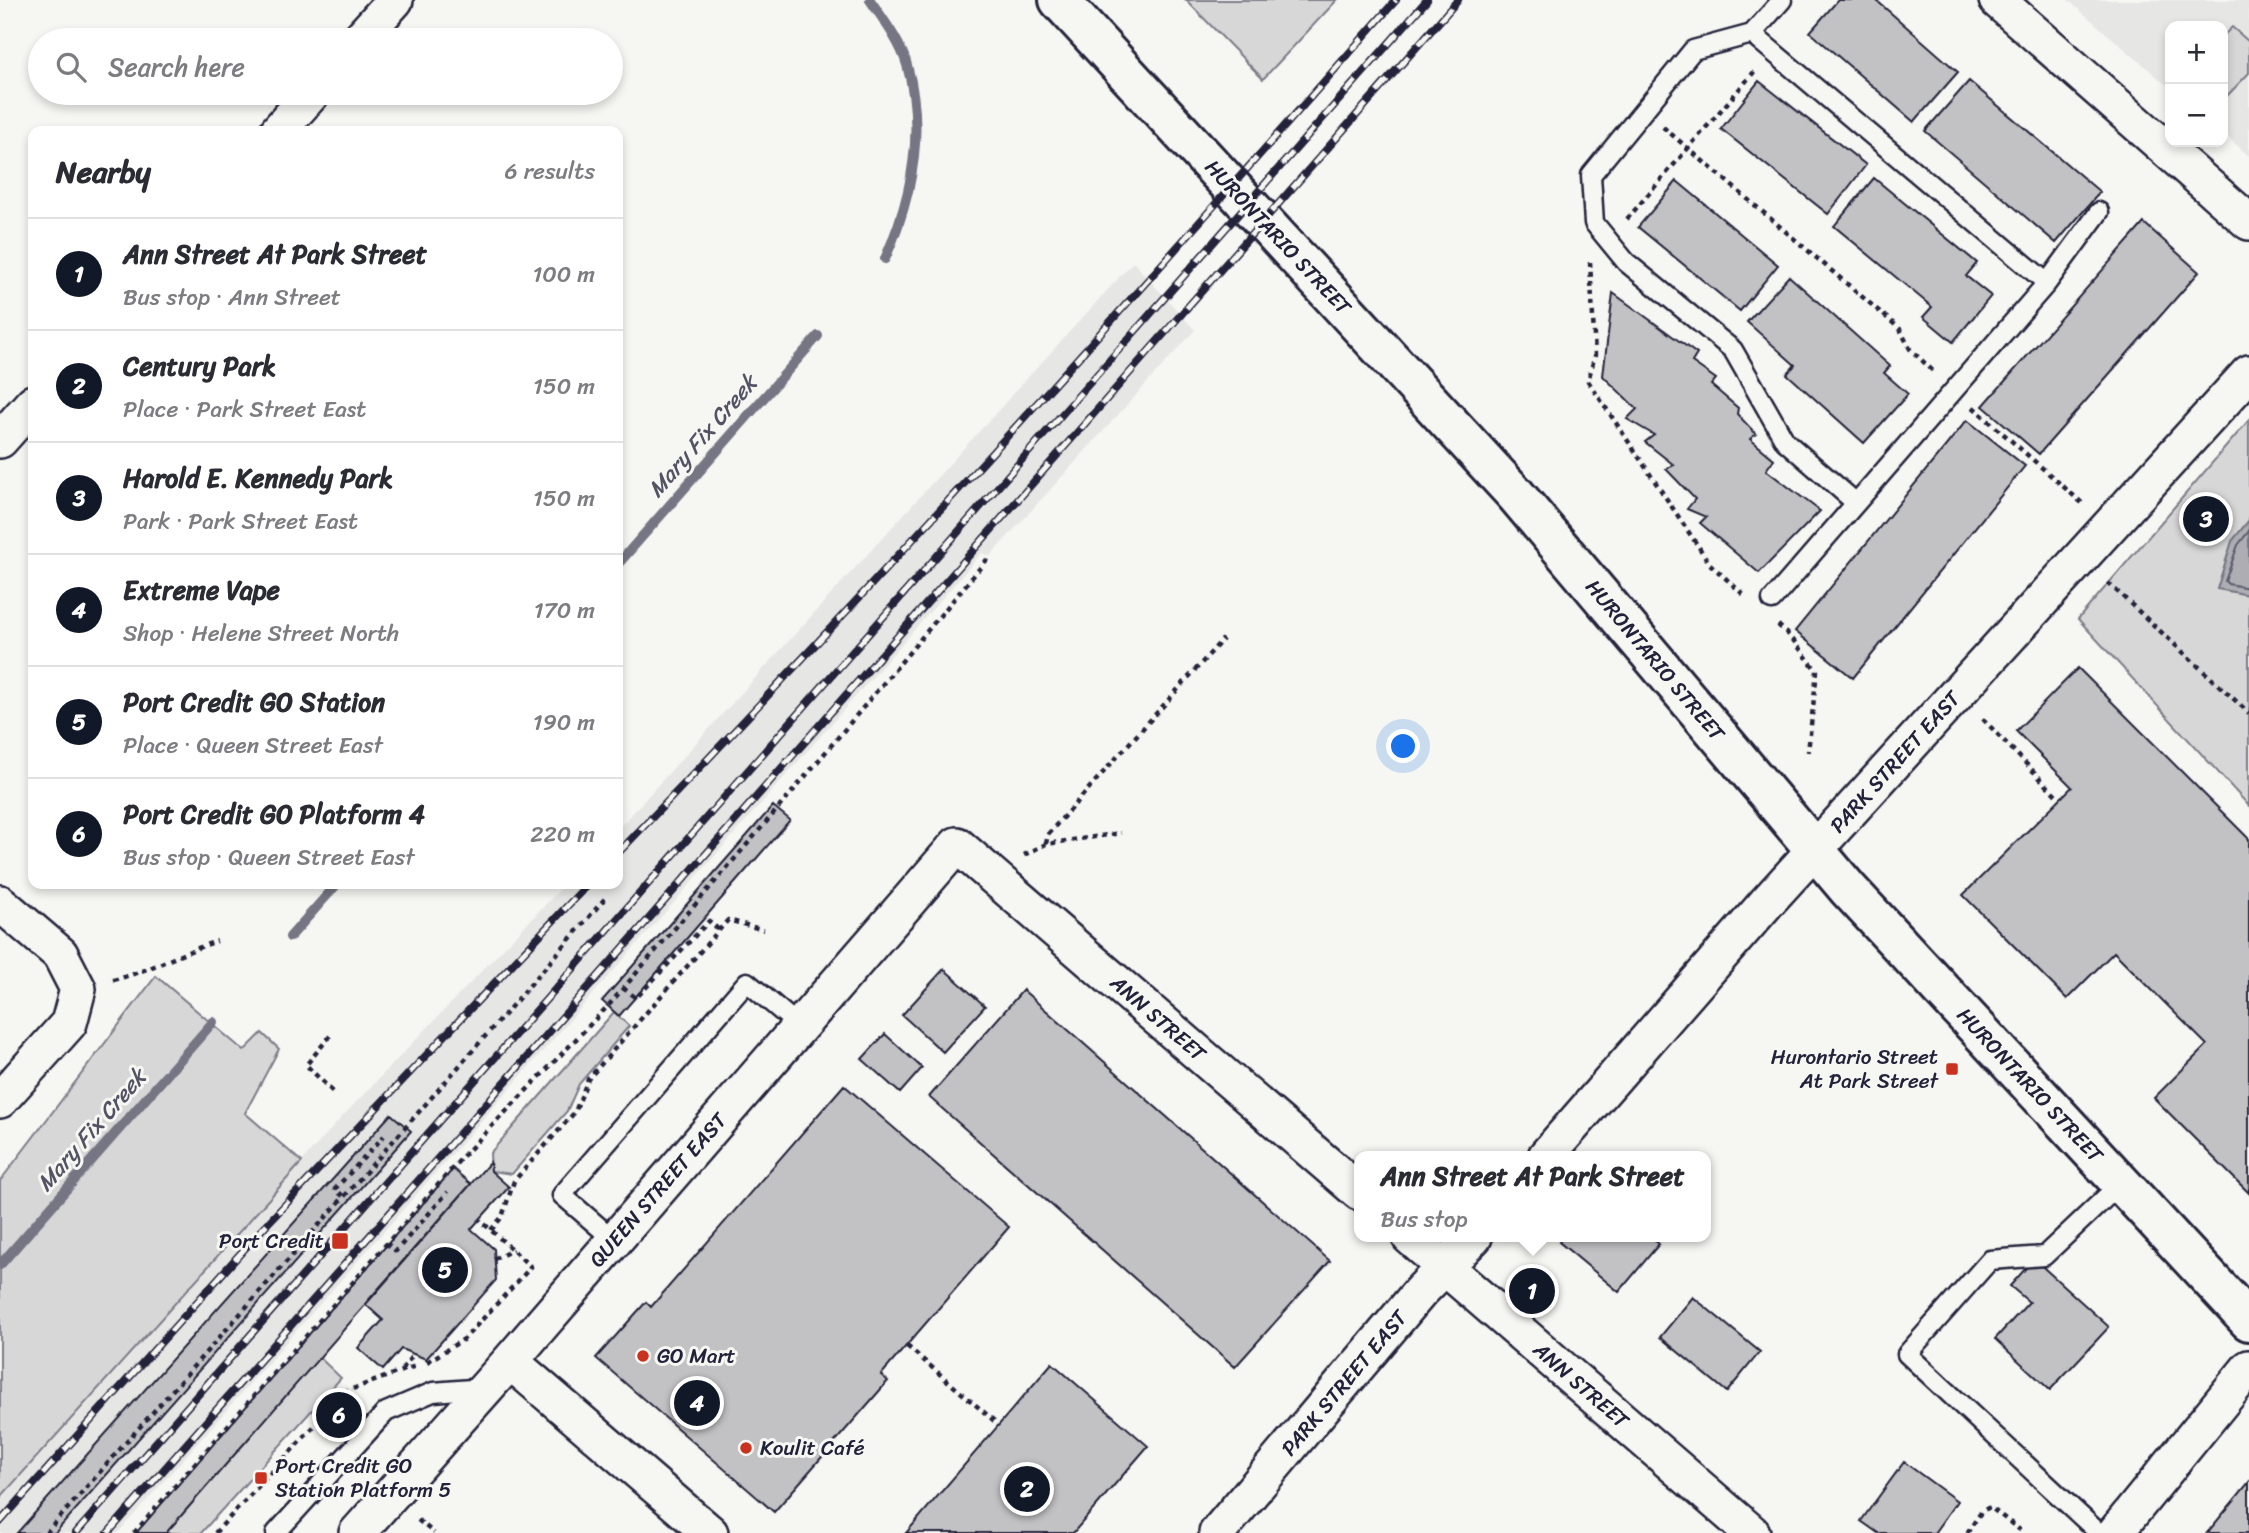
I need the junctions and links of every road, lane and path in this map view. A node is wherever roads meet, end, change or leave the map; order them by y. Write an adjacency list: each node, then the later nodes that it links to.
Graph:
1 (396, 0): 5 (street)
2 (1059, 0): 35 (main road, HURONTARIO STREET)
3 (1782, 0): 6 (lane)
4 (1997, 0): 13 (street)
5 (370, 28)
6 (1752, 34): 7 (lane); 9 (lane)
7 (1772, 50): 11 (path); 15 (lane)
8 (301, 105): 10 (street)
9 (1644, 110): 11 (path); 14 (lane)
10 (282, 126)
11 (1689, 149): 14 (path); 17 (path)
12 (2099, 212): 15 (lane)
13 (2249, 222)
14 (1608, 240): 20 (lane); 24 (path)
15 (2047, 283): 17 (lane)
16 (2249, 373): 21 (street, PARK STREET EAST)
17 (1954, 390): 20 (lane); 21 (path)
18 (28, 409): 19 (street)
19 (0, 440)
20 (1856, 503): 25 (lane)
21 (2109, 528): 23 (street, PARK STREET EAST)
22 (990, 556): 42 (path)
23 (2082, 558): 28 (street, PARK STREET EAST); 29 (path)
24 (1746, 597)
25 (1772, 600)
26 (1773, 621): 30 (path)
27 (1223, 639): 33 (path)
28 (1958, 694): 31 (path); 35 (street, PARK STREET EAST)
29 (2249, 713)
30 (1808, 752)
31 (2060, 799)
32 (1121, 833): 33 (path)
33 (1045, 844): 36 (path)
34 (957, 845): 36 (street, ANN STREET); 44 (street, QUEEN STREET EAST)
35 (1815, 851): 49 (street, PARK STREET EAST); 50 (main road, HURONTARIO STREET)
36 (988, 871): 51 (street, ANN STREET)
37 (607, 897): 53 (path)
38 (0, 902): 43 (street)
39 (719, 930): 40 (path); 42 (path); 55 (path)
40 (764, 930)
41 (217, 941): 43 (path)
42 (623, 988): 59 (path)
43 (78, 989): 47 (street)
44 (799, 1026): 56 (street, QUEEN STREET EAST); 56 (lane)
45 (330, 1036): 46 (path)
46 (335, 1094)
47 (0, 1100)
48 (384, 1136): 53 (path)
49 (1550, 1151)
50 (2121, 1183): 63 (main road, HURONTARIO STREET); 81 (lane)
51 (1354, 1188)
52 (448, 1192): 59 (path)
53 (343, 1196): 72 (path)
54 (480, 1220): 55 (path)
55 (491, 1230): 60 (path)
56 (614, 1240): 66 (street, QUEEN STREET EAST)
57 (1416, 1242): 62 (street, ANN STREET)
58 (1469, 1242): 62 (street, PARK STREET EAST)
59 (386, 1243): 73 (path)
60 (513, 1250): 61 (path); 68 (path)
61 (494, 1259)
62 (1445, 1267): 78 (street, PARK STREET EAST); 79 (street, ANN STREET)
63 (2249, 1321)
64 (906, 1346): 70 (path)
65 (413, 1355): 68 (path)
66 (510, 1361): 69 (street, QUEEN STREET EAST); 77 (street)
67 (2249, 1368): 82 (street)
68 (401, 1370): 74 (path)
69 (484, 1388): 75 (lane); 76 (street, QUEEN STREET EAST)
70 (999, 1425)
71 (2020, 1530): 80 (path)
72 (46, 1533)
73 (134, 1533)
74 (215, 1533)
75 (276, 1533)
76 (357, 1533)
77 (710, 1533)
78 (1217, 1533)
79 (1752, 1533)
80 (1967, 1533)
81 (2099, 1533)
82 (2115, 1533)

